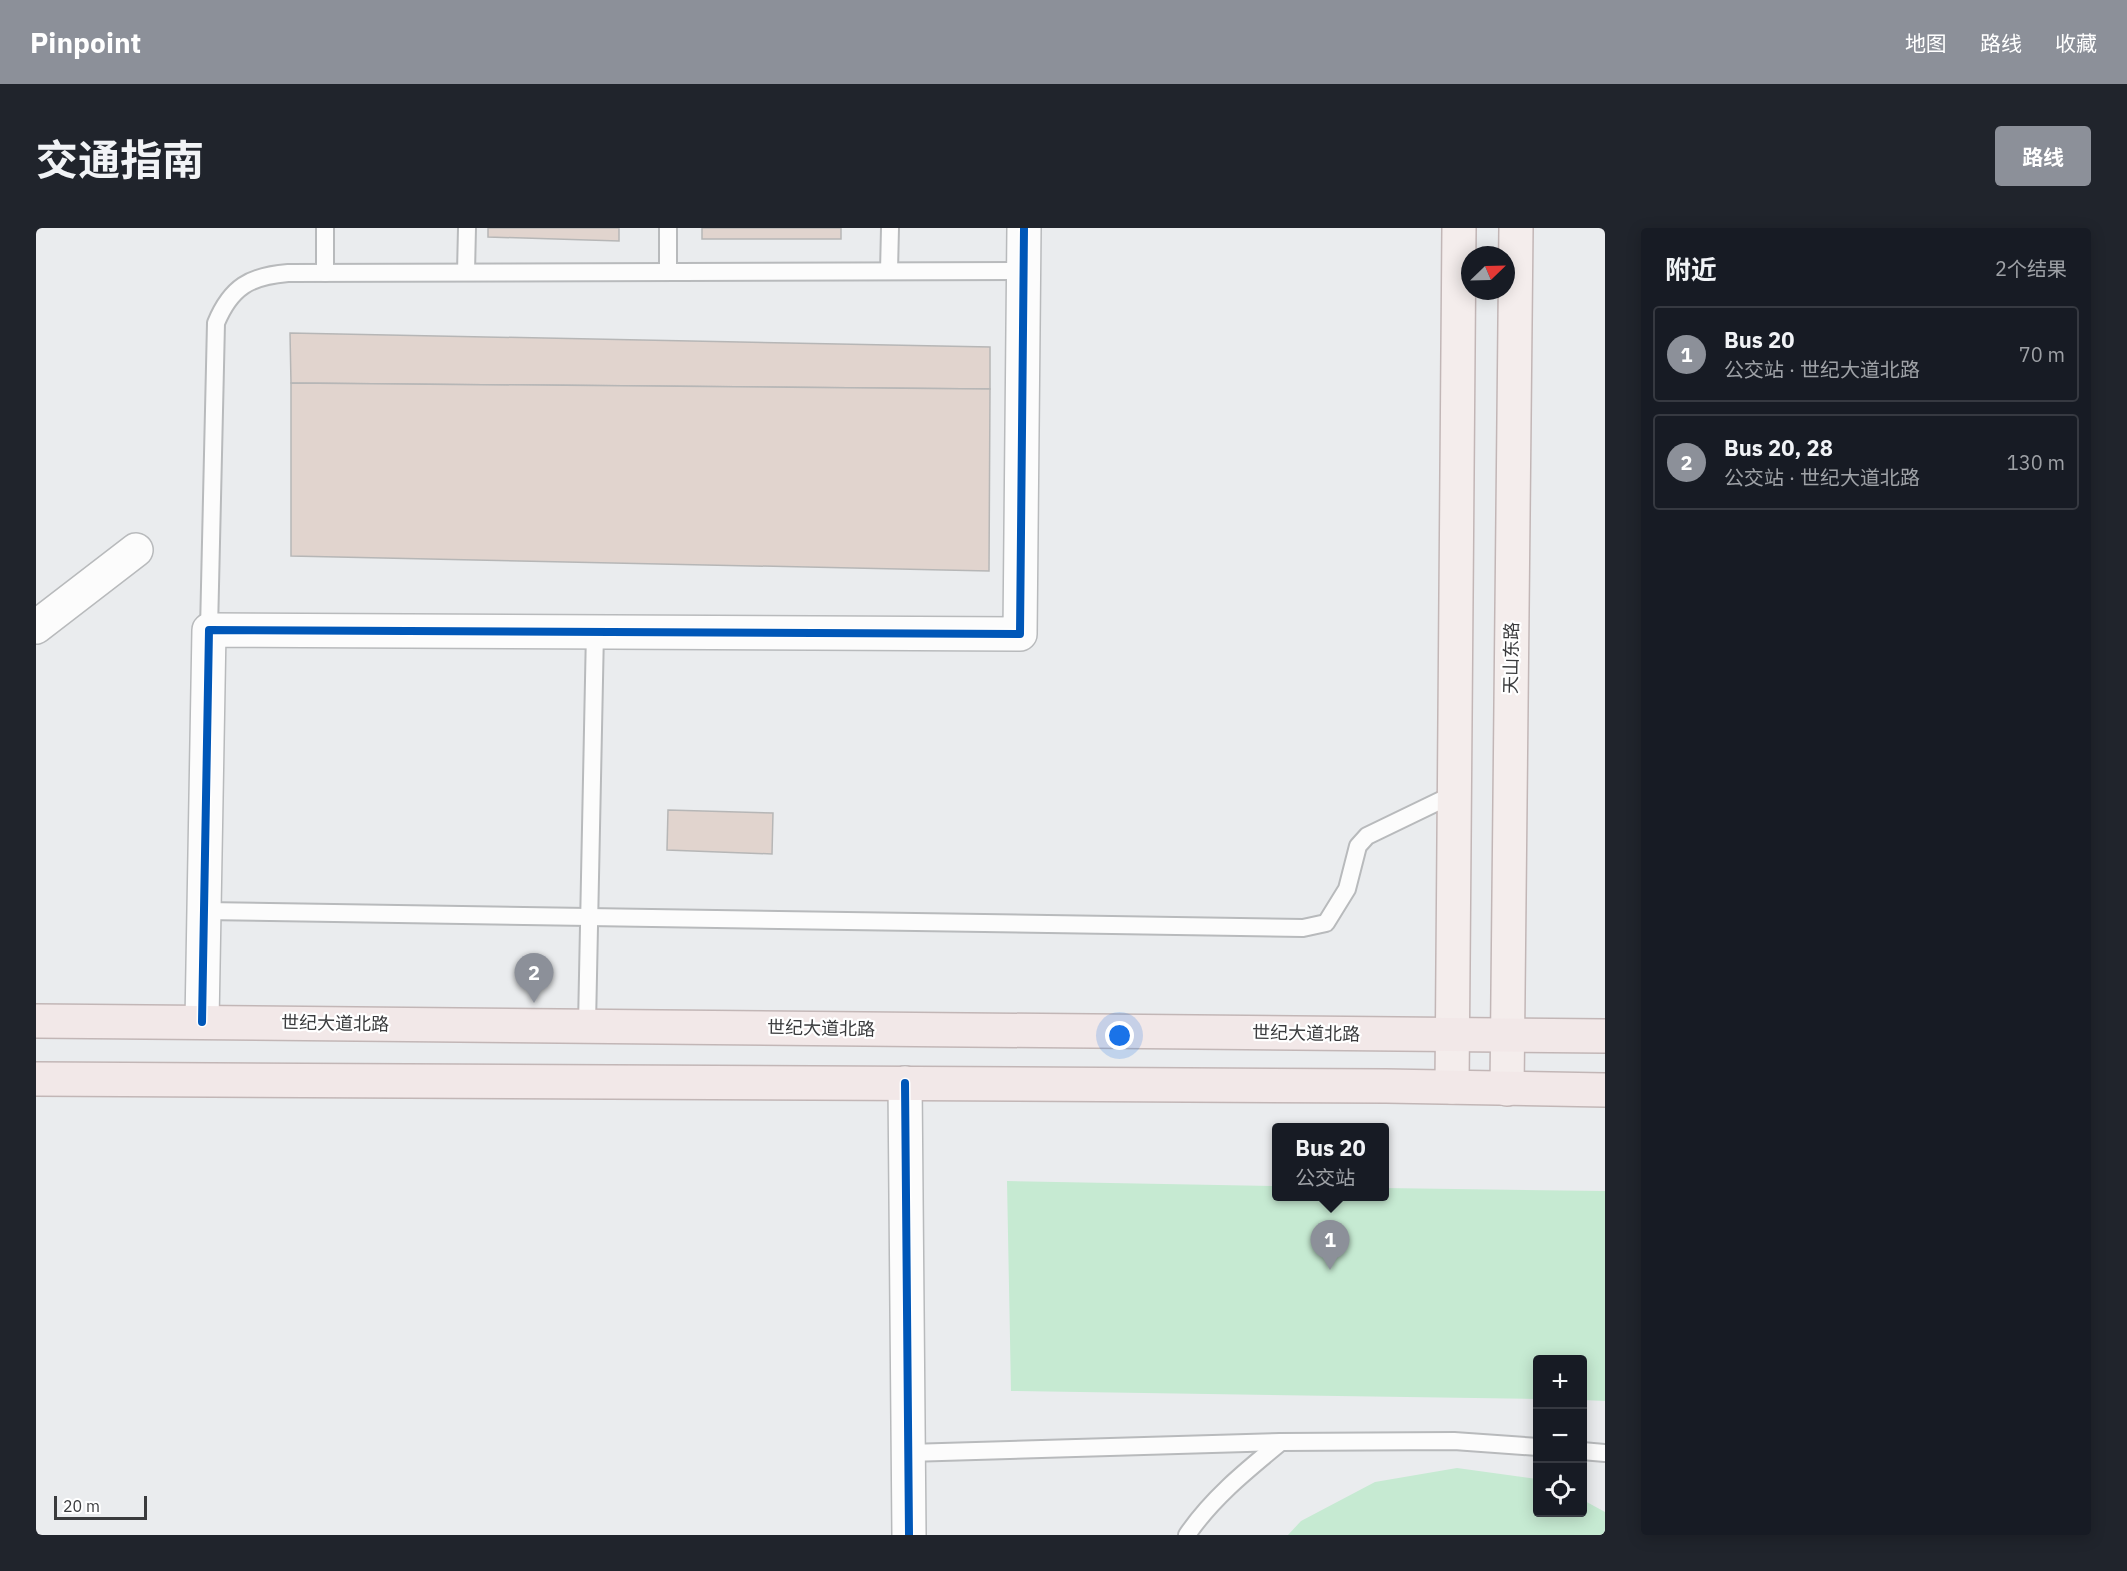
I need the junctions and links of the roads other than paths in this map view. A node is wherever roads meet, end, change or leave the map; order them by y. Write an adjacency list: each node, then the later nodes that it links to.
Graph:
1 (325, 228): 12 (lane)
2 (467, 228): 10 (lane)
3 (668, 228): 11 (lane)
4 (890, 228): 8 (lane)
5 (1024, 228): 9 (street)
6 (1459, 228): 17 (main road)
7 (1516, 228): 24 (main road, 天山东路)
8 (890, 270): 9 (lane); 11 (lane)
9 (1024, 271): 16 (street)
10 (466, 272): 11 (lane); 12 (lane)
11 (668, 272)
12 (325, 273): 15 (lane)
13 (136, 550): 14 (street)
14 (36, 627)
15 (209, 630): 16 (street); 18 (street)
16 (595, 632): 19 (lane)
17 (1456, 793): 19 (lane); 23 (main road)
18 (204, 911): 19 (lane); 21 (street)
19 (589, 917): 22 (lane)
20 (36, 1021): 21 (highway, 世纪大道北路)
21 (202, 1022): 22 (highway, 世纪大道北路)
22 (587, 1025): 23 (highway, 世纪大道北路)
23 (1453, 1034): 24 (highway, 世纪大道北路); 28 (main road)
24 (1507, 1036): 25 (highway, 世纪大道北路); 29 (main road, 天山东路)
25 (1605, 1036)
26 (36, 1079): 27 (highway)
27 (905, 1083): 28 (highway); 34 (street)
28 (1452, 1087): 29 (highway)
29 (1507, 1089): 30 (highway)
30 (1605, 1090)
31 (1281, 1442): 32 (lane); 34 (lane); 37 (lane)
32 (1533, 1448)
33 (1587, 1451): 35 (lane)
34 (908, 1453): 36 (street)
35 (1605, 1453)
36 (909, 1535)
37 (1187, 1535)

